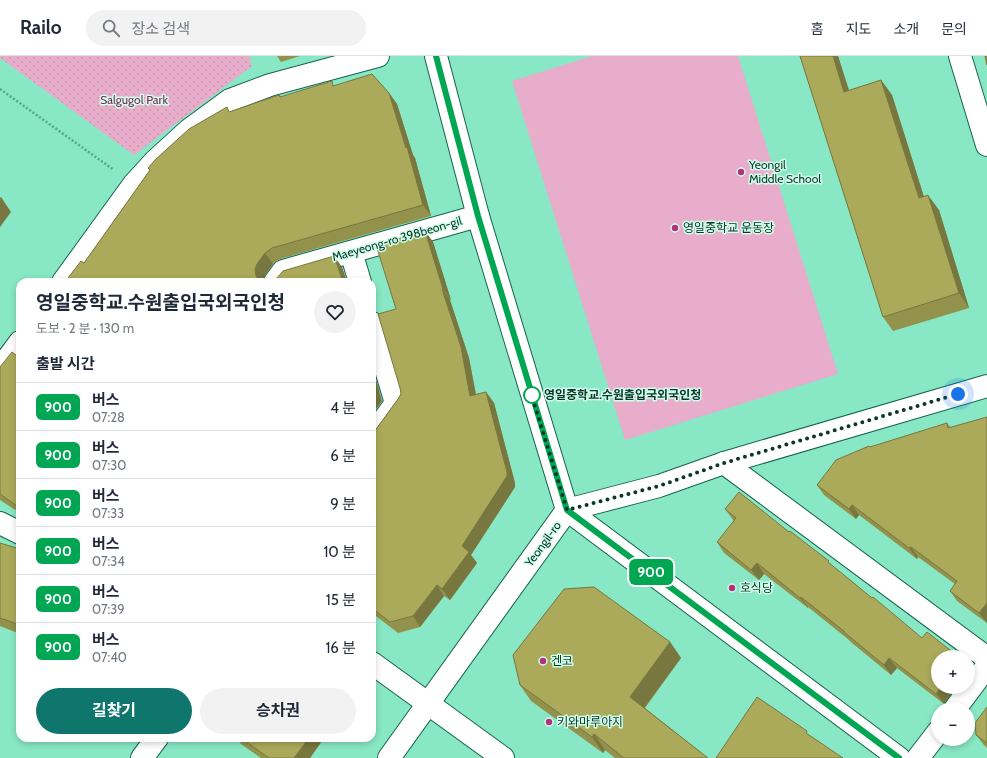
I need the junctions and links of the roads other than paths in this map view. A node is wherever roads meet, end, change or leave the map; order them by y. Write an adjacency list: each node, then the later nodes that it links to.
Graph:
1 (378, 56): 7 (street)
2 (436, 56): 5 (street)
3 (960, 56): 4 (street)
4 (987, 145)
5 (478, 216): 6 (street, Maeyeong-ro 398beon-gil); 16 (street)
6 (351, 252): 8 (street, Maeyeong-ro 398beon-gil); 9 (street)
7 (66, 278)
8 (278, 278)
9 (359, 278)
10 (376, 336): 14 (street)
11 (16, 347): 12 (street)
12 (0, 369)
13 (987, 386): 15 (street, Yeongil-ro)
14 (376, 430)
15 (724, 463): 16 (street, Yeongil-ro); 19 (street)
16 (567, 510): 23 (street, Yeongil-ro); 29 (street)
17 (0, 523): 18 (street)
18 (16, 531)
19 (987, 658)
20 (376, 665): 23 (street)
21 (987, 666): 22 (street)
22 (960, 702)
23 (428, 704): 27 (street, Yeongil-ro); 28 (street)
24 (931, 741): 30 (street)
25 (154, 742): 26 (street)
26 (142, 758)
27 (389, 758)
28 (503, 758)
29 (899, 758)
30 (918, 758)

